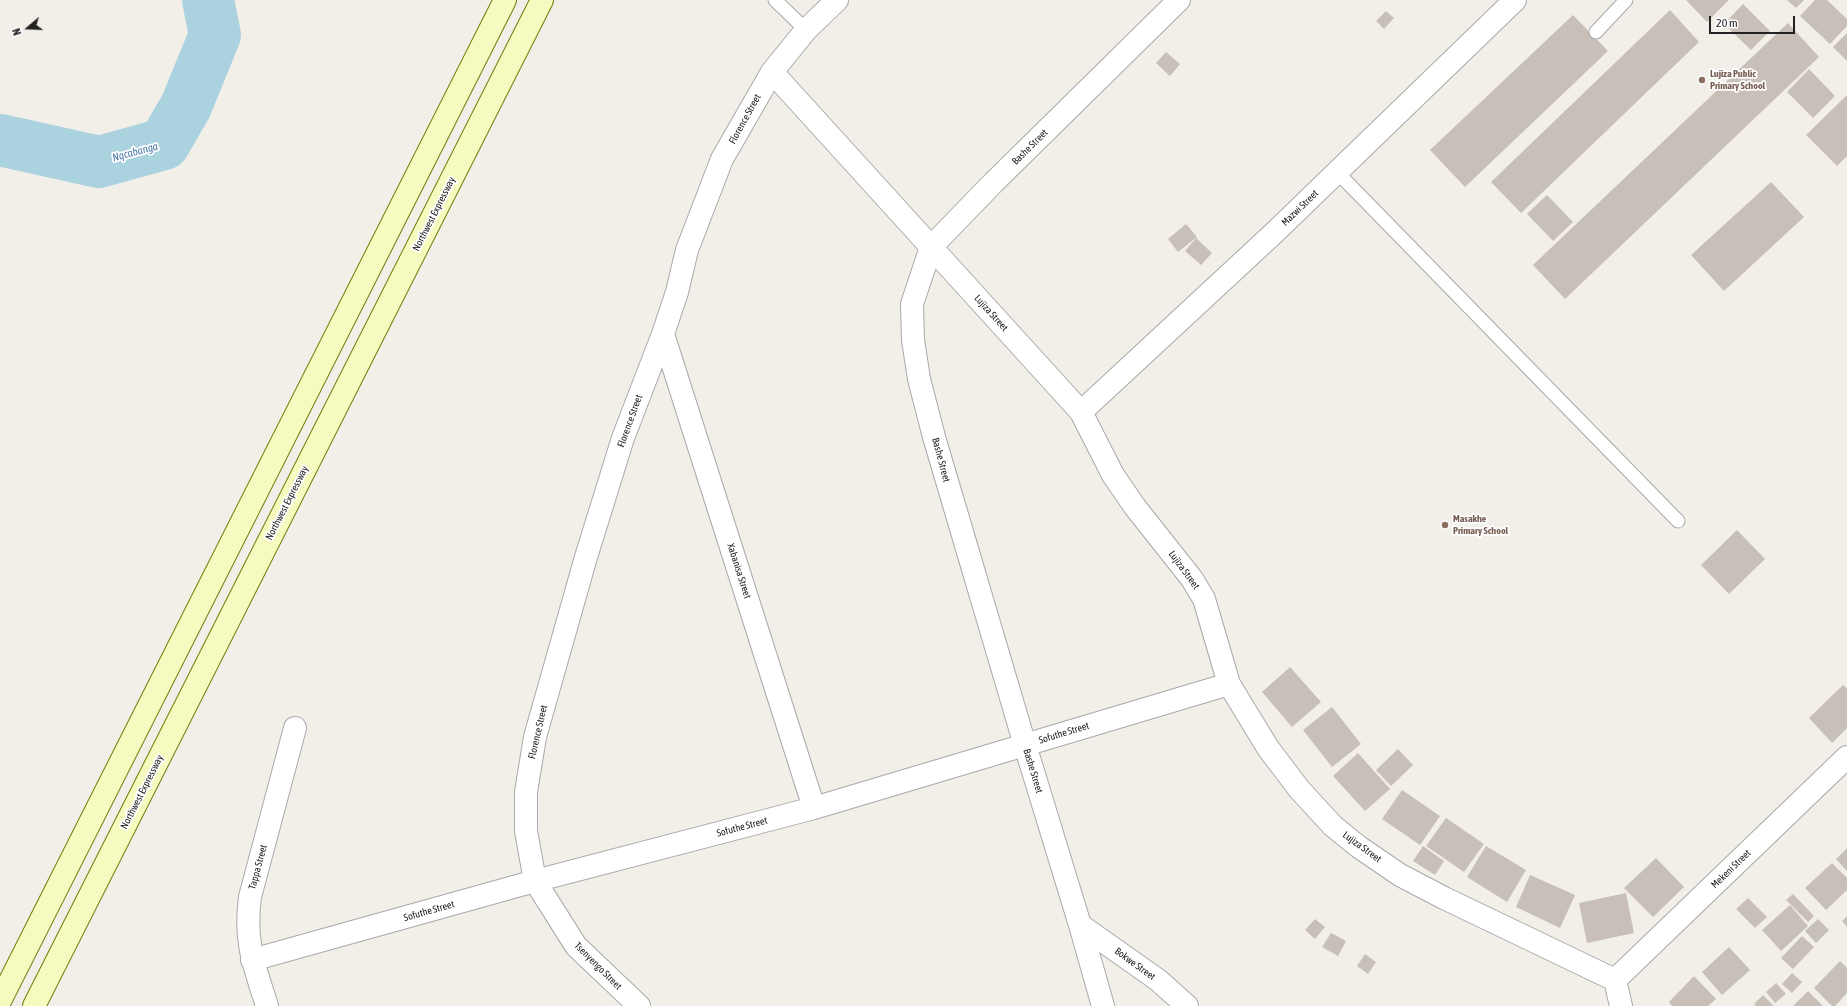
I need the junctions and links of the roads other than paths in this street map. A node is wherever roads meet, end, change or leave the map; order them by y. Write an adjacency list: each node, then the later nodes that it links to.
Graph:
1 (505, 0): 25 (main road)
2 (542, 0): 26 (main road, Northwest Expressway)
3 (775, 0): 8 (lane)
4 (837, 0): 8 (street, Florence Street)
5 (1179, 0): 12 (street, Bashe Street)
6 (1515, 0): 11 (street, Mazwi Street)
7 (1626, 0): 9 (lane)
8 (806, 30): 10 (street, Florence Street)
9 (1596, 32)
10 (772, 72): 12 (street, Lujiza Street); 13 (street, Florence Street)
11 (1337, 172): 14 (street, Mazwi Street); 15 (lane)
12 (931, 247): 14 (street, Lujiza Street); 18 (street, Bashe Street)
13 (663, 334): 20 (street, Xabanisa Street); 21 (street, Florence Street)
14 (1081, 412): 16 (street, Lujiza Street)
15 (1678, 521)
16 (1229, 684): 18 (street, Sofuthe Street); 24 (street, Lujiza Street)
17 (295, 728): 23 (street, Tappa Street)
18 (1025, 745): 20 (street, Sofuthe Street); 22 (street, Bashe Street)
19 (1847, 757): 24 (street, Mekeni Street)
20 (814, 808): 21 (street, Sofuthe Street)
21 (535, 882): 23 (street, Sofuthe Street); 28 (street, Tsenyengo Street)
22 (1080, 925): 29 (street, Bashe Street); 30 (street, Bokwe Street)
23 (252, 960): 27 (street, Tappa Street)
24 (1615, 980): 31 (street)
25 (0, 1001)
26 (34, 1006)
27 (268, 1006)
28 (639, 1006)
29 (1102, 1006)
30 (1187, 1006)
31 (1621, 1006)

